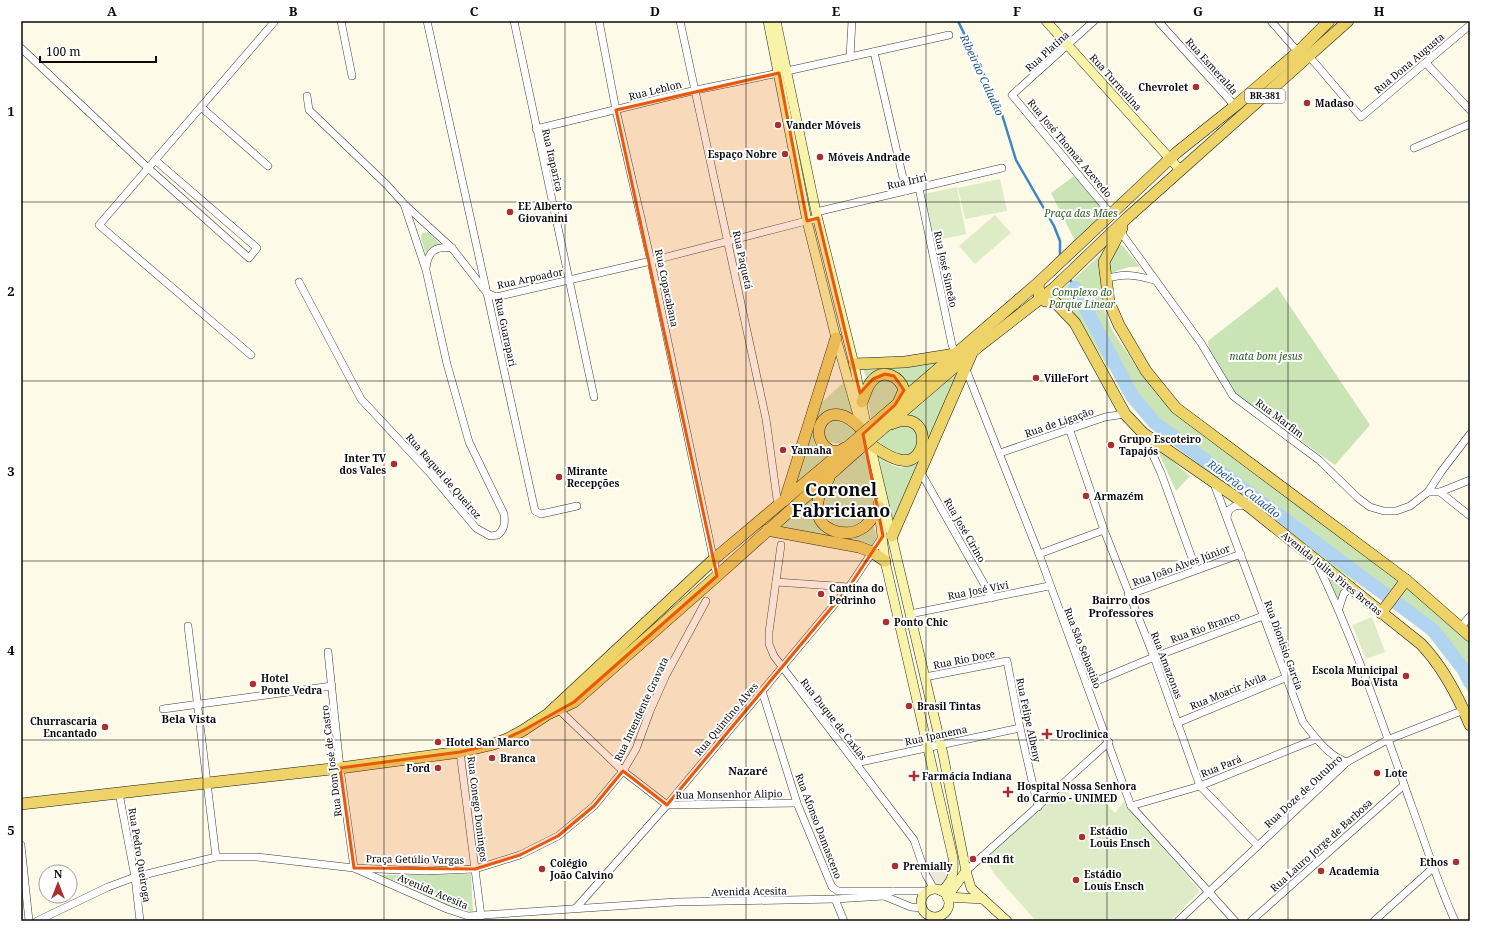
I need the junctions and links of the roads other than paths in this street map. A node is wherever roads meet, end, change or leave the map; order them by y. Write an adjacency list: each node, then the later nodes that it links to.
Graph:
1 (275, 21): 31 (street)
2 (341, 21): 26 (street)
3 (427, 21): 59 (street, Rua Guarapari)
4 (514, 21): 35 (street, Rua Itaparica)
5 (599, 21): 32 (street, Rua Copacabana)
6 (680, 21): 27 (street, Rua Paquetá)
7 (768, 21): 25 (main road)
8 (776, 21): 25 (main road)
9 (852, 21): 23 (street)
10 (1046, 21): 18 (main road, Rua Turmalina)
11 (1094, 21): 18 (street, Rua Platina)
12 (1158, 21): 30 (street, Rua Esmeralda)
13 (1271, 21): 21 (street)
14 (1329, 21): 21 (main road, BR-381)
15 (1348, 21): 22 (main road, BR-381)
16 (1470, 25): 24 (street, Rua Dona Augusta)
17 (949, 35): 20 (street, Rua Leblon)
18 (1068, 45): 28 (street, Rua Platina); 37 (main road, Rua Turmalina)
19 (21, 48): 40 (street)
20 (874, 52): 23 (street, Rua Leblon); 44 (street)
21 (1298, 52): 30 (main road, BR-381)
22 (1309, 56): 24 (street, Rua Dona Augusta); 42 (main road, BR-381)
23 (850, 57): 25 (street, Rua Leblon)
24 (1426, 63): 33 (street)
25 (783, 72): 27 (street, Rua Leblon); 47 (main road); 48 (main road)
26 (352, 76)
27 (696, 90): 32 (street, Rua Leblon); 50 (street, Rua Paquetá)
28 (1012, 95): 46 (street, Rua José Thomaz Azevedo)
29 (307, 96): 45 (street, Rua Arpoador)
30 (1234, 106): 37 (main road, BR-381)
31 (201, 107): 38 (street); 39 (street)
32 (616, 110): 35 (street, Rua Leblon); 52 (street, Rua Copacabana)
33 (1470, 110)
34 (1470, 124): 36 (street)
35 (536, 129): 55 (street, Rua Itaparica)
36 (1414, 148)
37 (1170, 158): 42 (main road, Rua Turmalina); 46 (main road, BR-381)
38 (155, 160): 40 (street); 40 (street)
39 (268, 166)
40 (148, 168): 62 (street)
41 (1002, 168): 43 (street, Rua Iriri)
42 (1182, 170): 49 (main road, BR-381)
43 (919, 188): 44 (street, Rua Iriri); 63 (street, Rua José Simeão)
44 (906, 191): 47 (street, Rua Iriri)
45 (404, 204): 51 (street, Rua Arpoador); 53 (street, Rua Raquel de Queiroz)
46 (1111, 214): 58 (main road, BR-381)
47 (817, 215): 48 (street, Rua Arpoador); 64 (main road)
48 (808, 220): 50 (street, Rua Arpoador); 61 (main road)
49 (1115, 233): 54 (main road); 56 (street, Rua Marfim); 60 (main road, BR-381)
50 (728, 240): 52 (street, Rua Arpoador); 83 (street, Rua Paquetá)
51 (452, 248): 53 (street); 59 (street, Rua Arpoador)
52 (651, 261): 55 (street, Rua Arpoador); 97 (street, Rua Copacabana)
53 (426, 270): 57 (street, Rua Raquel de Queiroz)
54 (1105, 279): 56 (street); 101 (main road)
55 (570, 280): 59 (street, Rua Arpoador); 65 (street, Rua Itaparica)
56 (1154, 280): 81 (street, Rua Marfim)
57 (299, 282)
58 (1038, 283): 60 (main road); 63 (main road)
59 (487, 293): 85 (street, Rua Guarapari)
60 (1044, 300): 63 (main road); 68 (main road, Avenida Julita Pires Bretas)
61 (836, 338): 71 (main road); 83 (main road)
62 (251, 355)
63 (961, 361): 64 (main road); 67 (main road); 69 (main road); 76 (street, Rua São Sebastião); 78 (main road)
64 (854, 364): 66 (main road)
65 (594, 397)
66 (862, 402): 67 (main road); 74 (main road)
67 (895, 405): 69 (main road)
68 (1125, 414): 70 (street, Rua de Ligação); 72 (main road, Avenida Julita Pires Bretas)
69 (880, 427): 74 (main road); 75 (main road, bridge)
70 (1069, 428): 76 (street, Rua de Ligação); 90 (street, Rua Amazonas)
71 (862, 430): 75 (main road); 86 (main road)
72 (1143, 433): 79 (main road, Avenida Julita Pires Bretas); 99 (street)
73 (1470, 434): 81 (street, Rua Marfim)
74 (870, 444): 91 (main road)
75 (852, 447): 77 (main road); 83 (main road)
76 (1000, 453): 94 (street, Rua São Sebastião)
77 (833, 471): 86 (main road); 89 (main road)
78 (920, 472): 91 (main road); 107 (street, Rua José Cirino)
79 (1212, 480): 84 (main road, Avenida Julita Pires Bretas); 88 (street, Rua Dionisio Garcia)
80 (1470, 480): 82 (street)
81 (1428, 492): 82 (street)
82 (1440, 492): 87 (street)
83 (781, 503): 97 (main road)
84 (1247, 505): 88 (street); 96 (main road, Avenida Julita Pires Bretas)
85 (577, 506)
86 (879, 507): 91 (main road)
87 (1470, 516)
88 (1227, 517): 95 (street, Rua Dionisio Garcia)
89 (767, 530): 93 (main road); 100 (main road)
90 (1104, 530): 94 (street); 106 (street, Rua Amazonas)
91 (887, 536): 93 (street, Rua Quintino Alves); 98 (main road); 111 (main road)
92 (781, 545): 102 (street, Rua Duque de Caxias)
93 (872, 552): 98 (main road); 104 (street, Rua Quintino Alves)
94 (1039, 554): 103 (street, Rua São Sebastião)
95 (1241, 554): 99 (street, Rua João Alves Júnior); 112 (street, Rua Dionisio Garcia)
96 (1315, 558): 105 (main road, Avenida Julita Pires Bretas); 109 (street)
97 (713, 560): 100 (street, Rua Copacabana); 128 (main road)
98 (885, 561): 137 (main road)
99 (1196, 569): 106 (street, Rua João Alves Júnior)
100 (717, 576): 128 (main road)
101 (1406, 580): 110 (main road); 115 (main road)
102 (776, 582): 104 (street); 120 (street, Rua Duque de Caxias)
103 (1049, 586): 107 (street, Rua José Vivi); 123 (street, Rua São Sebastião)
104 (849, 587): 120 (street, Rua Quintino Alves)
105 (1353, 588): 109 (street); 110 (main road, Avenida Julita Pires Bretas)
106 (1128, 595): 118 (street, Rua Amazonas)
107 (992, 598): 111 (street, Rua José Vivi)
108 (706, 601): 142 (street, Rua Intendente Gravata)
109 (1339, 608): 134 (street)
110 (1384, 609): 129 (main road, Avenida Julita Pires Bretas)
111 (910, 614): 121 (main road)
112 (1263, 616): 118 (street, Rua Rio Branco); 122 (street, Rua Dionisio Garcia)
113 (1470, 616): 115 (street)
114 (188, 626): 126 (street)
115 (1461, 627): 116 (main road)
116 (1470, 636)
117 (328, 652): 124 (street, Rua Dom José de Castro)
118 (1154, 657): 123 (street, Rua Rio Branco); 130 (street, Rua Amazonas)
119 (1007, 660): 121 (street, Rua Rio Doce); 132 (street, Rua Felipe Albeny)
120 (781, 667): 125 (street, Rua Quintino Alves); 140 (street, Rua Duque de Caxias)
121 (925, 677): 136 (main road)
122 (1286, 678): 130 (street, Rua Moacir Ávila); 133 (street, Rua Dionisio Garcia)
123 (1087, 685): 135 (street, Rua São Sebastião)
124 (332, 686): 126 (street); 141 (street, Rua Dom José de Castro)
125 (762, 691): 147 (street, Rua Afonso Damasceno); 149 (street, Rua Quintino Alves)
126 (197, 705): 127 (street); 143 (street)
127 (163, 709)
128 (554, 710): 138 (main road); 142 (street, Rua Monsenhor Alipio)
129 (1464, 710): 131 (main road, Avenida Julita Pires Bretas); 134 (street, Rua Doze de Outubro)
130 (1177, 723): 145 (street, Rua Amazonas)
131 (1470, 725)
132 (1020, 728): 136 (street, Rua Ipanema); 151 (street, Rua Felipe Albeny)
133 (1316, 739): 139 (street, Rua Dionisio Garcia); 145 (street, Rua Pará)
134 (1387, 740): 139 (street, Rua Doze de Outubro); 144 (street)
135 (1109, 742): 150 (street, Rua São Sebastião); 151 (street)
136 (940, 744): 137 (street, Rua Ipanema); 158 (main road)
137 (928, 747): 140 (street, Rua Ipanema); 162 (main road)
138 (460, 752): 141 (main road); 157 (street, Rua Conego Domingos)
139 (1347, 762): 153 (street, Rua Doze de Outubro)
140 (856, 763): 162 (street, Rua Duque de Caxias)
141 (340, 768): 143 (main road); 156 (street, Rua Dom José de Castro)
142 (624, 771): 149 (street, Rua Monsenhor Alipio); 157 (street, Rua Intendente Gravata)
143 (207, 783): 146 (main road); 154 (street)
144 (1404, 785): 155 (street); 178 (street, Rua Lauro Jorge de Barbosa)
145 (1200, 786): 150 (street, Rua Pará); 153 (street, Rua Amazonas)
146 (119, 793): 148 (main road); 159 (street, Rua Pedro Queiroga)
147 (797, 803): 149 (street, Rua Monsenhor Alipio); 161 (street, Rua Afonso Damasceno)
148 (21, 804)
149 (667, 805): 167 (street, Rua Quintino Alves)
150 (1130, 806): 163 (street, Rua São Sebastião)
151 (1038, 807): 158 (street)
152 (21, 845): 160 (street)
153 (1258, 846): 163 (street, Rua Doze de Outubro)
154 (216, 857): 156 (street, Avenida Acesita); 159 (street, Avenida Acesita)
155 (1434, 867): 179 (street); 180 (street)
156 (354, 868): 157 (street, Praça Getúlio Vargas); 169 (street, Avenida Acesita)
157 (475, 869): 169 (street, Praça Getúlio Vargas)
158 (966, 871): 162 (main road); 166 (main road)
159 (135, 877): 172 (street, Avenida Acesita); 173 (street, Rua Pedro Queiroga)
160 (23, 891): 171 (street)
161 (893, 891): 162 (street, Avenida Acesita); 164 (street, Avenida Acesita)
162 (938, 892): 166 (main road); 168 (main road); 170 (main road)
163 (1210, 892): 176 (street, Rua Doze de Outubro); 177 (street, Rua São Sebastião)
164 (884, 896): 165 (street, Avenida Acesita); 168 (street, Avenida Acesita)
165 (835, 899): 167 (street, Avenida Acesita); 174 (street)
166 (983, 899): 175 (main road)
167 (576, 908): 169 (street, Avenida Acesita)
168 (922, 908): 170 (main road)
169 (481, 916)
170 (934, 919)
171 (29, 921)
172 (37, 921)
173 (140, 921)
174 (844, 921)
175 (1007, 921)
176 (1178, 921)
177 (1235, 921)
178 (1251, 921)
179 (1374, 921)
180 (1455, 921)

